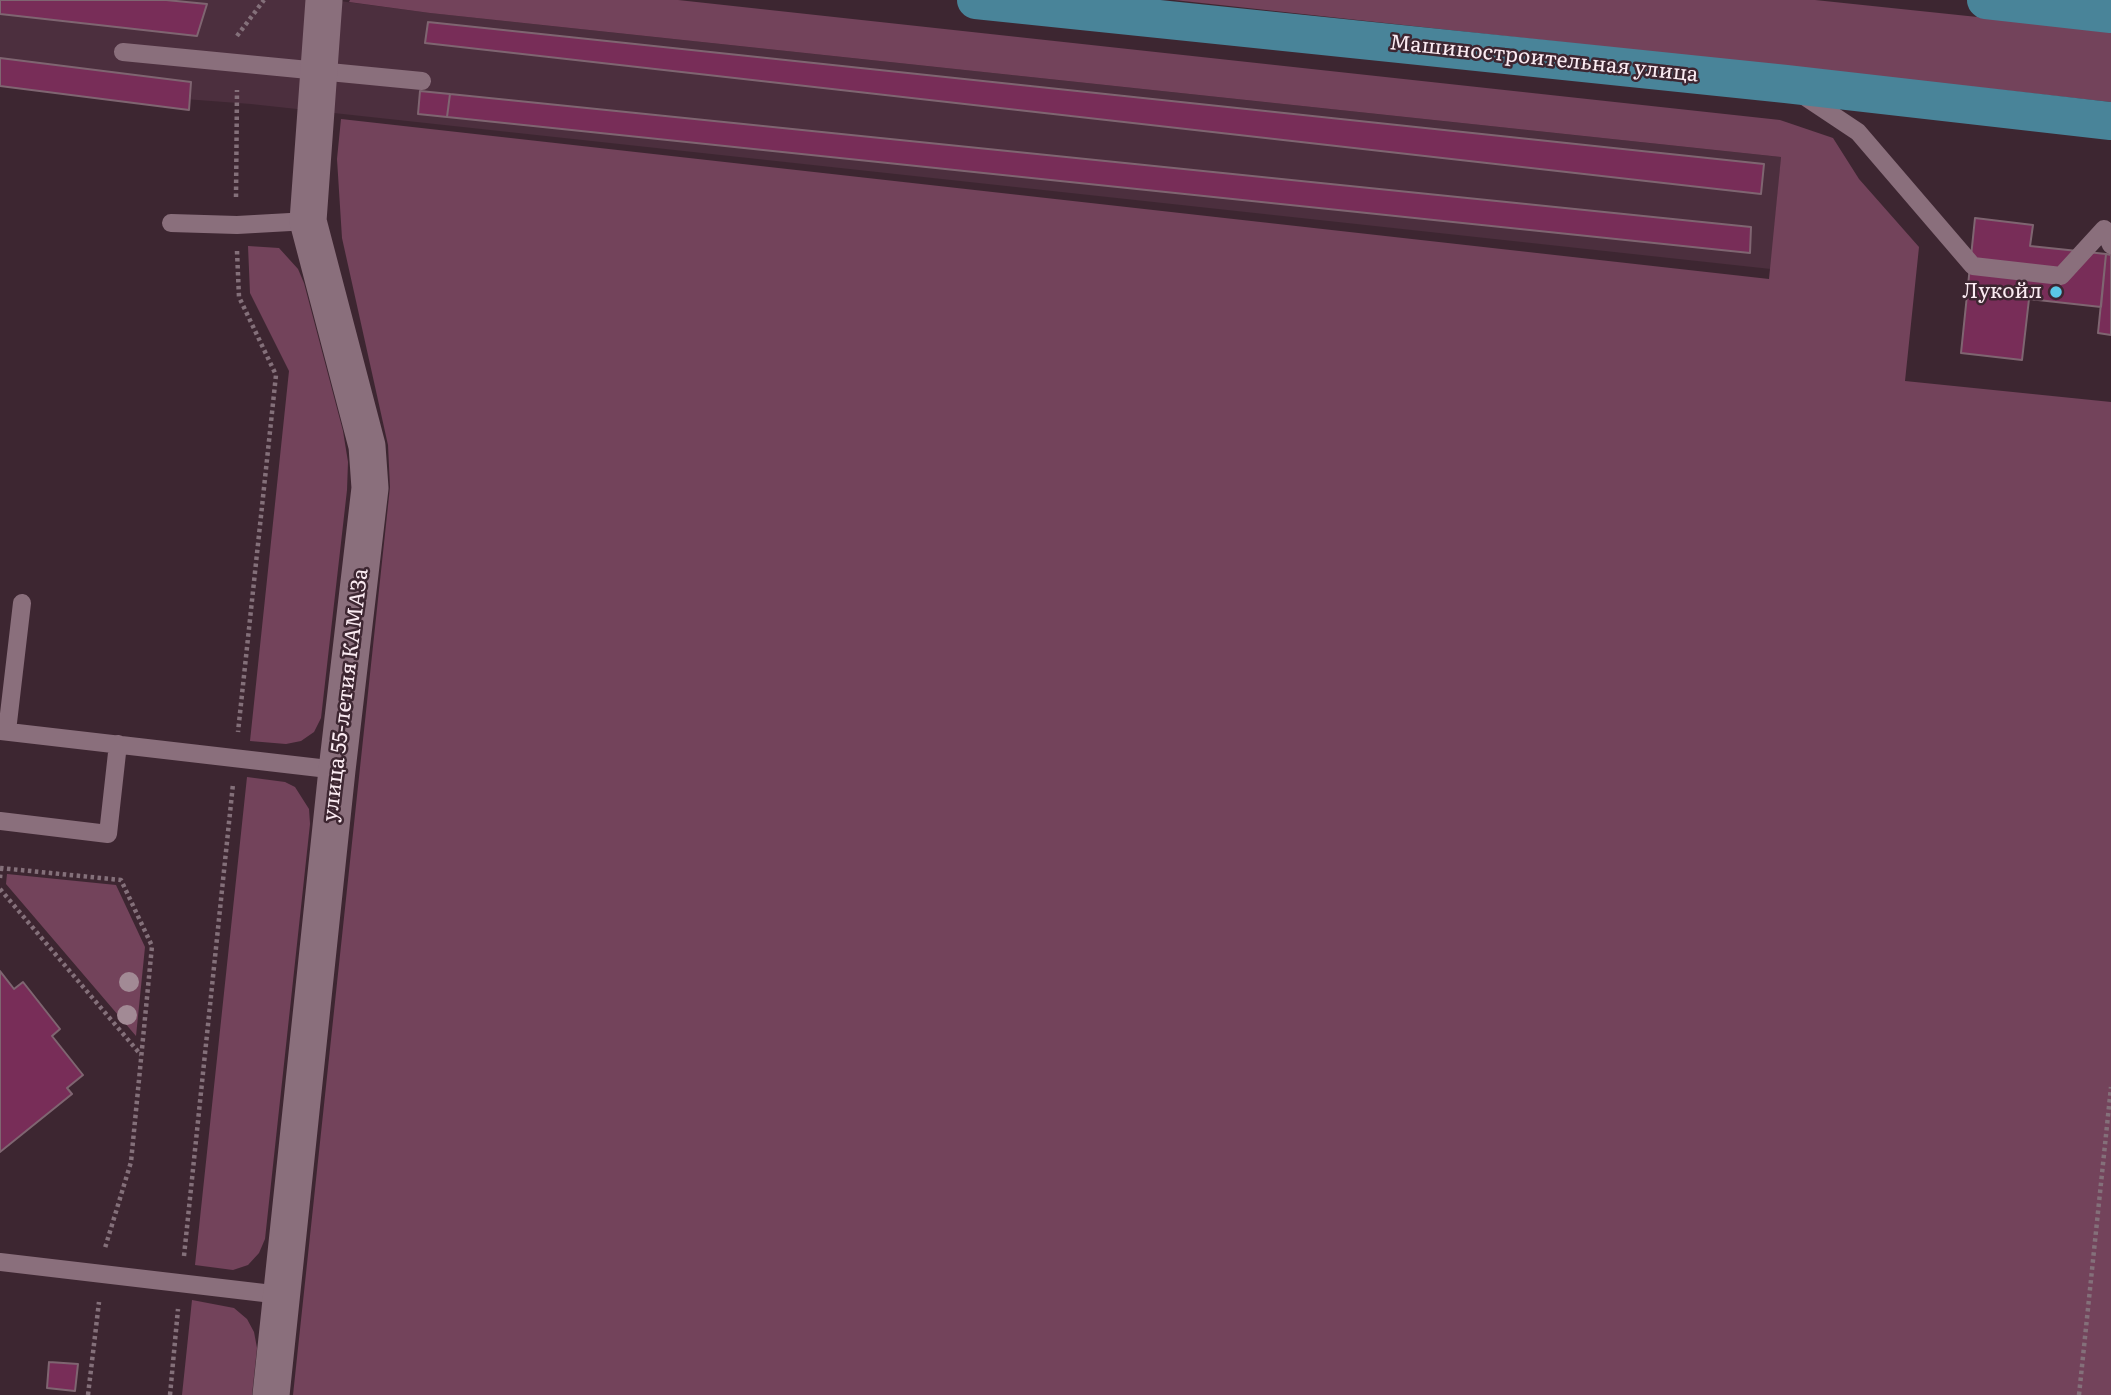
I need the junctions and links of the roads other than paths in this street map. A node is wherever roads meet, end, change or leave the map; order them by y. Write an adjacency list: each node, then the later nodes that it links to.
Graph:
1 (324, 0): 6 (street, улица 55-летия КАМАЗа)
2 (976, 0): 8 (main road, Машиностроительная улица)
3 (1986, 0): 4 (main road)
4 (2111, 14)
5 (123, 52): 6 (lane)
6 (319, 71): 7 (lane); 10 (street, улица 55-летия КАМАЗа)
7 (422, 81)
8 (1786, 84): 9 (main road, Машиностроительная улица); 12 (lane)
9 (2111, 121)
10 (308, 221): 11 (lane); 16 (street, улица 55-летия КАМАЗа)
11 (171, 223)
12 (2111, 245)
13 (22, 603): 14 (lane)
14 (4, 731): 15 (lane)
15 (118, 744): 16 (lane); 17 (lane)
16 (337, 770): 19 (street, улица 55-летия КАМАЗа)
17 (0, 821)
18 (0, 1262): 19 (lane)
19 (281, 1295): 20 (street, улица 55-летия КАМАЗа)
20 (271, 1395)

